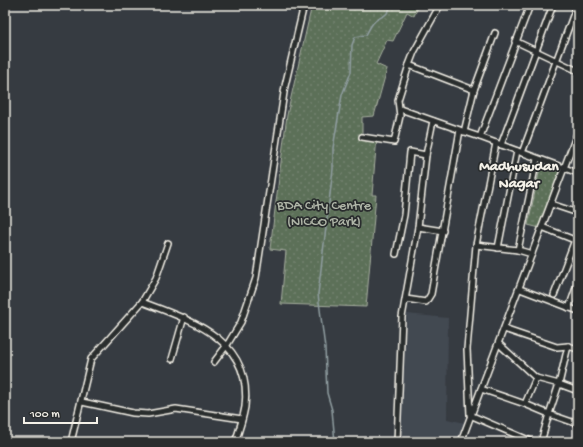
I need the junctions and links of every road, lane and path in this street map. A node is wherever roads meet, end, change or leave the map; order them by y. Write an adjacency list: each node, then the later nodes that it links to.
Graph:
1 (304, 5): 48 (street)
2 (440, 5): 10 (street)
3 (530, 5): 7 (street)
4 (554, 5): 8 (street)
5 (577, 5): 9 (street)
6 (495, 33): 12 (street)
7 (515, 42): 8 (street); 18 (street)
8 (536, 51): 9 (street); 20 (street)
9 (556, 61): 11 (street); 21 (street)
10 (409, 65): 12 (street); 13 (street)
11 (578, 71)
12 (474, 90): 16 (street)
13 (400, 109): 14 (street); 17 (street)
14 (433, 120): 16 (street); 22 (street)
15 (578, 130): 24 (street)
16 (462, 131): 18 (street); 30 (street)
17 (362, 137)
18 (480, 137): 19 (street)
19 (496, 143): 20 (street); 33 (street)
20 (501, 145): 21 (street)
21 (520, 152): 23 (street); 34 (street)
22 (426, 155): 28 (street); 36 (street)
23 (537, 159): 24 (street); 35 (street)
24 (564, 168): 25 (street); 26 (street)
25 (578, 173)
26 (551, 204): 27 (street); 29 (street)
27 (578, 213)
28 (418, 227): 30 (street); 41 (street)
29 (542, 227): 31 (street); 37 (street)
30 (443, 231): 41 (street)
31 (576, 241): 40 (street)
32 (168, 243): 42 (street)
33 (476, 245): 34 (street); 60 (street)
34 (498, 248): 35 (street)
35 (518, 250): 37 (street)
36 (396, 254)
37 (532, 254): 39 (street)
38 (578, 282): 43 (street)
39 (520, 289): 43 (street); 46 (street)
40 (554, 295)
41 (406, 300): 65 (street)
42 (142, 302): 45 (street); 57 (street)
43 (569, 308): 44 (street)
44 (578, 311)
45 (184, 317): 48 (street); 51 (street)
46 (504, 329): 47 (street); 49 (street)
47 (499, 344): 53 (street); 55 (street)
48 (227, 345): 52 (street); 61 (street)
49 (568, 346): 50 (street); 54 (street)
50 (578, 349)
51 (172, 359)
52 (214, 362)
53 (536, 378): 54 (street); 58 (street)
54 (559, 384): 56 (street); 59 (street)
55 (481, 389): 58 (street); 60 (street)
56 (578, 391)
57 (82, 402): 61 (street); 63 (street)
58 (525, 404): 59 (street)
59 (549, 414): 62 (street); 68 (street)
60 (470, 415): 66 (street); 67 (street)
61 (242, 419): 64 (street)
62 (578, 424)
63 (71, 442)
64 (235, 442)
65 (397, 442)
66 (461, 442)
67 (533, 442)
68 (541, 442)

